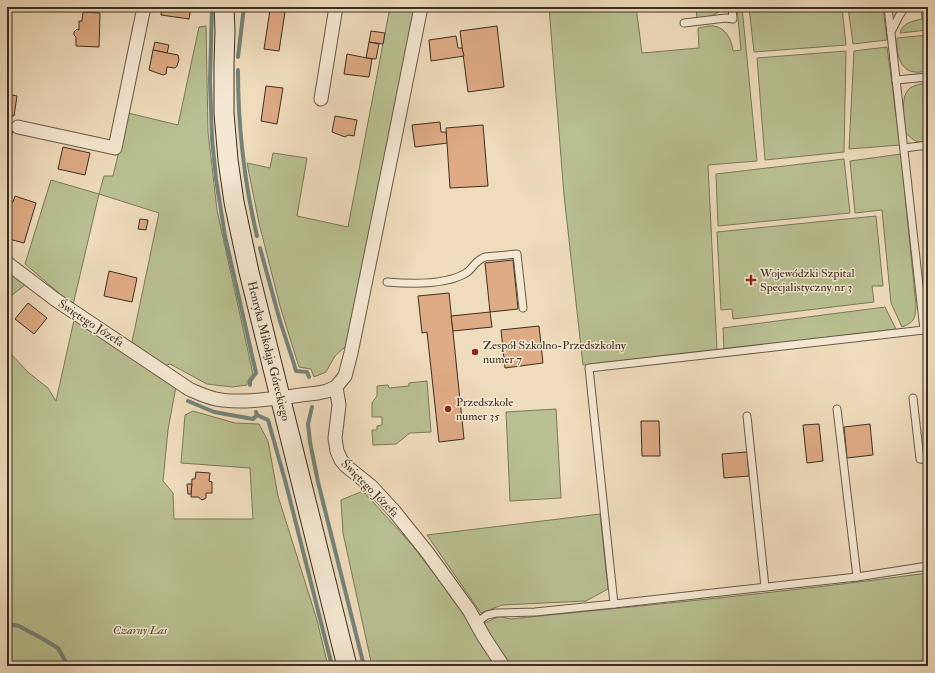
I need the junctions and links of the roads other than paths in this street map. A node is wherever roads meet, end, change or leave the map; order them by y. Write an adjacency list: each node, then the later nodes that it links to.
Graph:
1 (144, 7): 15 (street)
2 (224, 7): 10 (main road, Henryka Mikołaja Góreckiego)
3 (230, 7): 10 (main road, Henryka Mikołaja Góreckiego)
4 (336, 7): 14 (street)
5 (421, 7): 21 (street)
6 (732, 7): 9 (lane)
7 (888, 7): 11 (lane)
8 (905, 7): 11 (lane)
9 (684, 23)
10 (225, 31): 22 (main road, Henryka Mikołaja Góreckiego)
11 (891, 32): 13 (lane)
12 (928, 76): 13 (lane)
13 (896, 80): 17 (lane)
14 (321, 99)
15 (18, 127)
16 (928, 146): 17 (lane)
17 (904, 148): 30 (lane)
18 (7, 262): 22 (street, Świętego Józefa)
19 (387, 282): 20 (lane)
20 (523, 308)
21 (336, 387): 22 (street, Świętego Józefa); 31 (street, Świętego Józefa)
22 (280, 397): 32 (main road, Henryka Mikołaja Góreckiego)
23 (913, 398): 26 (lane)
24 (837, 409): 28 (lane)
25 (747, 416): 29 (lane)
26 (928, 460)
27 (928, 566): 28 (lane)
28 (857, 577): 29 (lane)
29 (765, 587): 30 (lane)
30 (614, 604): 31 (lane)
31 (476, 623): 33 (street, Świętego Józefa)
32 (347, 666)
33 (504, 666)

